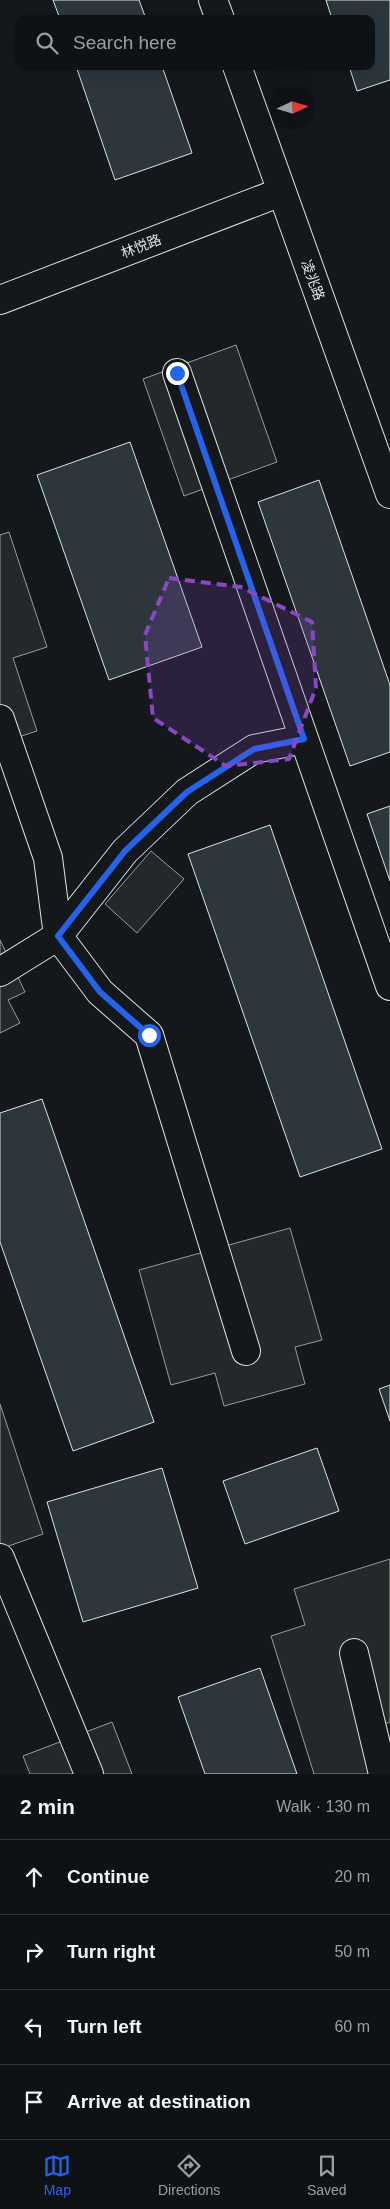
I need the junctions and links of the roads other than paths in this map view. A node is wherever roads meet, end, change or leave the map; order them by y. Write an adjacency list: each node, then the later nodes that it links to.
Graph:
1 (214, 0): 2 (street)
2 (219, 15)
3 (238, 70): 4 (street, 凌兆路)
4 (281, 192): 5 (street, 林悦路); 7 (street, 凌兆路)
5 (0, 300)
6 (177, 373): 9 (street)
7 (390, 494)
8 (0, 719): 10 (street)
9 (304, 739): 10 (street); 12 (street)
10 (58, 936): 11 (street); 13 (street)
11 (0, 972)
12 (390, 986)
13 (246, 1351)
14 (0, 1558): 16 (street)
15 (354, 1653): 17 (street)
16 (89, 1774)
17 (383, 1774)

